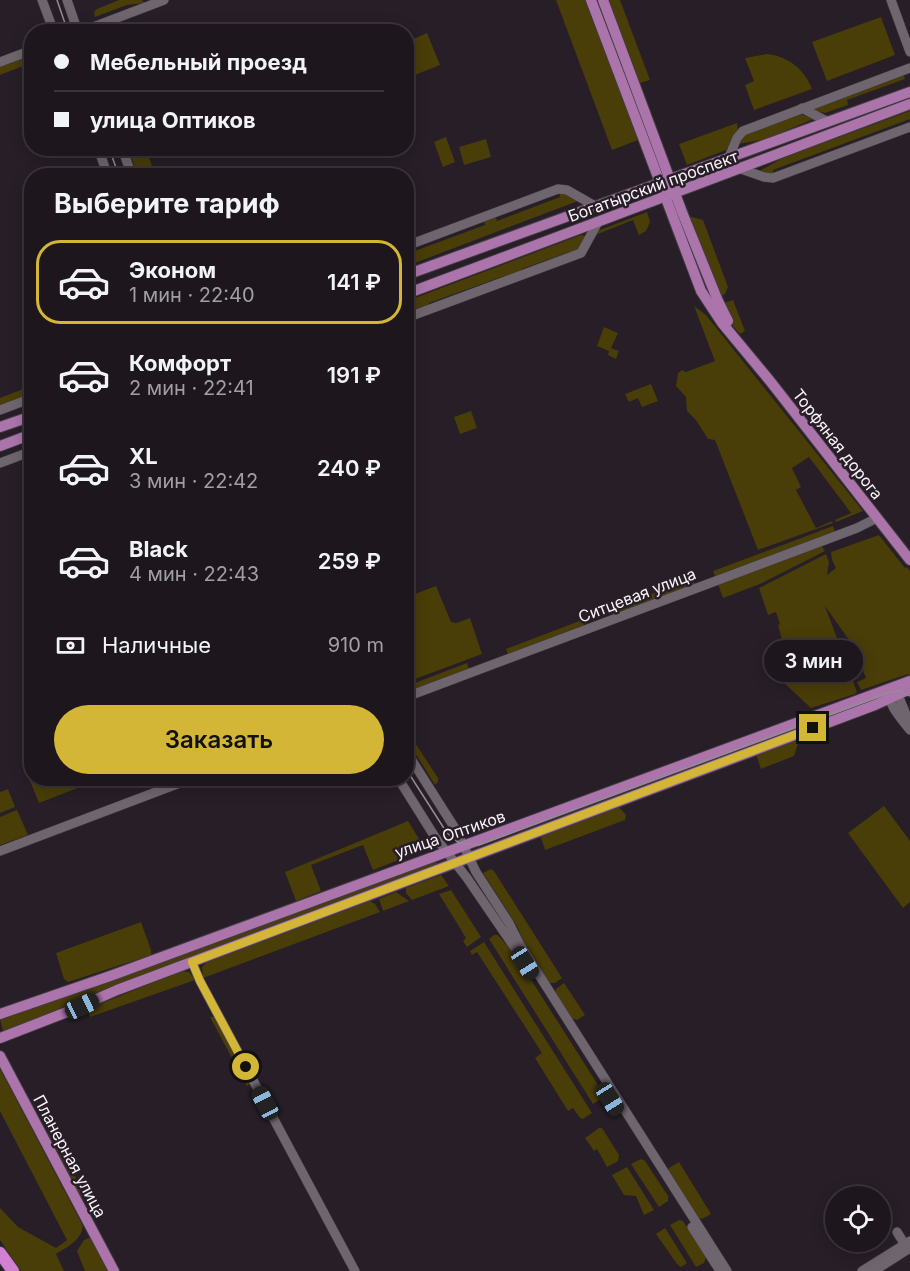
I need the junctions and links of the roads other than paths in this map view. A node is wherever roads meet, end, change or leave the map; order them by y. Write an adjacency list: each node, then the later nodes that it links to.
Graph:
1 (42, 0): 7 (street)
2 (67, 0): 8 (street)
3 (164, 0): 9 (street)
4 (591, 0): 21 (main road)
5 (603, 0): 21 (main road)
6 (891, 0): 10 (street)
7 (51, 24)
8 (76, 24)
9 (100, 24)
10 (910, 52)
11 (24, 53): 12 (street)
12 (0, 62)
13 (910, 68): 16 (street)
14 (910, 92): 17 (main road, Богатырский проспект)
15 (910, 104): 20 (main road, Богатырский проспект)
16 (802, 108): 17 (street); 19 (street)
17 (828, 122): 19 (main road, Богатырский проспект)
18 (910, 127): 20 (street)
19 (729, 157): 21 (main road, Богатырский проспект)
20 (741, 169): 22 (main road, Богатырский проспект)
21 (665, 181): 22 (main road); 23 (main road, Богатырский проспект)
22 (670, 195): 24 (main road, Богатырский проспект); 29 (main road, Торфяная дорога); 29 (main road, Торфяная дорога)
23 (595, 206): 25 (street); 26 (main road, Богатырский проспект)
24 (598, 222): 27 (main road, Богатырский проспект); 28 (street)
25 (414, 243)
26 (414, 272)
27 (414, 291)
28 (414, 315)
29 (742, 346): 38 (main road, Торфяная дорога)
30 (24, 401): 31 (street)
31 (0, 410)
32 (24, 419): 33 (main road)
33 (0, 427)
34 (24, 437): 35 (main road)
35 (0, 446)
36 (24, 454): 37 (street)
37 (0, 463)
38 (877, 518): 39 (main road, Торфяная дорога); 42 (street, Ситцевая улица)
39 (910, 560)
40 (910, 681): 43 (main road, улица Оптиков)
41 (910, 689): 43 (main road, улица Оптиков)
42 (414, 694)
43 (892, 694): 44 (street); 45 (street); 49 (main road, улица Оптиков); 52 (main road, улица Оптиков)
44 (910, 724)
45 (910, 730)
46 (414, 764): 49 (street)
47 (172, 786): 50 (street)
48 (403, 786): 51 (street)
49 (464, 846): 51 (main road, улица Оптиков); 52 (street)
50 (0, 851)
51 (446, 851): 53 (street); 55 (main road, улица Оптиков)
52 (469, 857): 53 (main road, улица Оптиков); 65 (street)
53 (455, 863): 54 (main road, улица Оптиков); 64 (street)
54 (192, 962): 56 (main road, улица Оптиков); 63 (street)
55 (0, 1014)
56 (0, 1038)
57 (0, 1056): 62 (main road, Планерная улица)
58 (897, 1232): 59 (street)
59 (909, 1247): 66 (street); 67 (street)
60 (0, 1253): 61 (highway)
61 (13, 1271)
62 (114, 1271)
63 (355, 1271)
64 (720, 1271)
65 (727, 1271)
66 (862, 1271)
67 (874, 1271)

